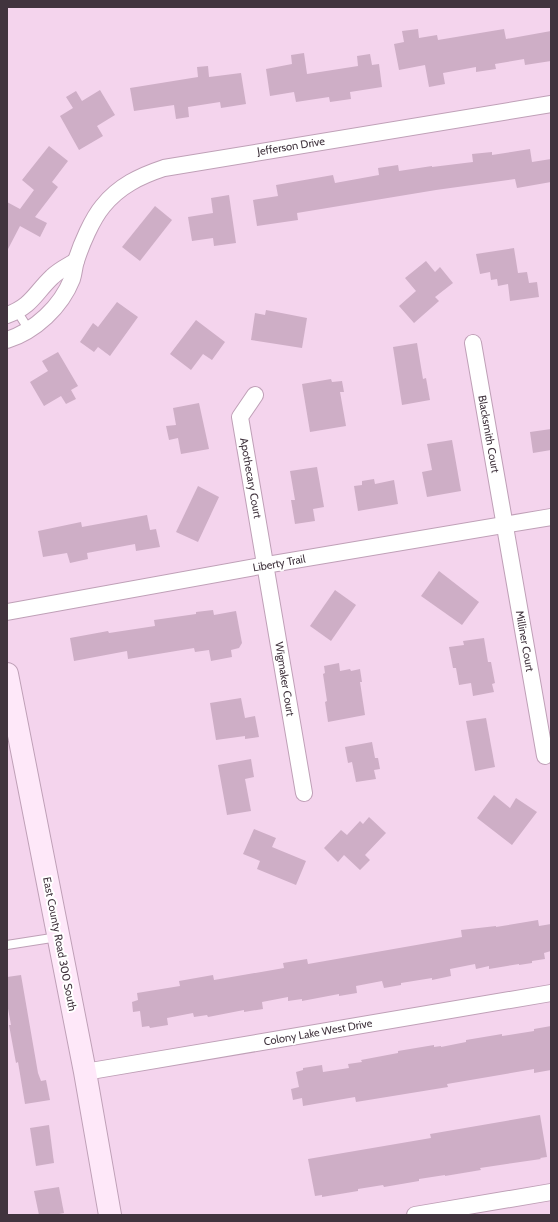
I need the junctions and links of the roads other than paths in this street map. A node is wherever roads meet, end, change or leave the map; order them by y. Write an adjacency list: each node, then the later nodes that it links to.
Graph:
1 (551, 104): 2 (street, Jefferson Drive)
2 (76, 261): 3 (street); 4 (street, Jefferson Drive)
3 (12, 313): 4 (lane)
4 (29, 330): 5 (street, Jefferson Drive)
5 (7, 340)
6 (473, 343): 9 (street, Blacksmith Court)
7 (255, 395): 10 (street, Apothecary Court)
8 (551, 517): 9 (street, Liberty Trail)
9 (504, 525): 10 (street, Liberty Trail); 13 (street, Milliner Court)
10 (266, 565): 11 (street, Liberty Trail); 14 (street, Wigmaker Court)
11 (7, 612)
12 (7, 674): 15 (street, East County Road 300 South)
13 (545, 756)
14 (304, 793)
15 (58, 937): 16 (lane); 18 (street, East County Road 300 South)
16 (7, 945)
17 (551, 993): 18 (street, Colony Lake West Drive)
18 (85, 1072): 20 (street, East County Road 300 South)
19 (551, 1192): 21 (street)
20 (110, 1215)
21 (415, 1215)

